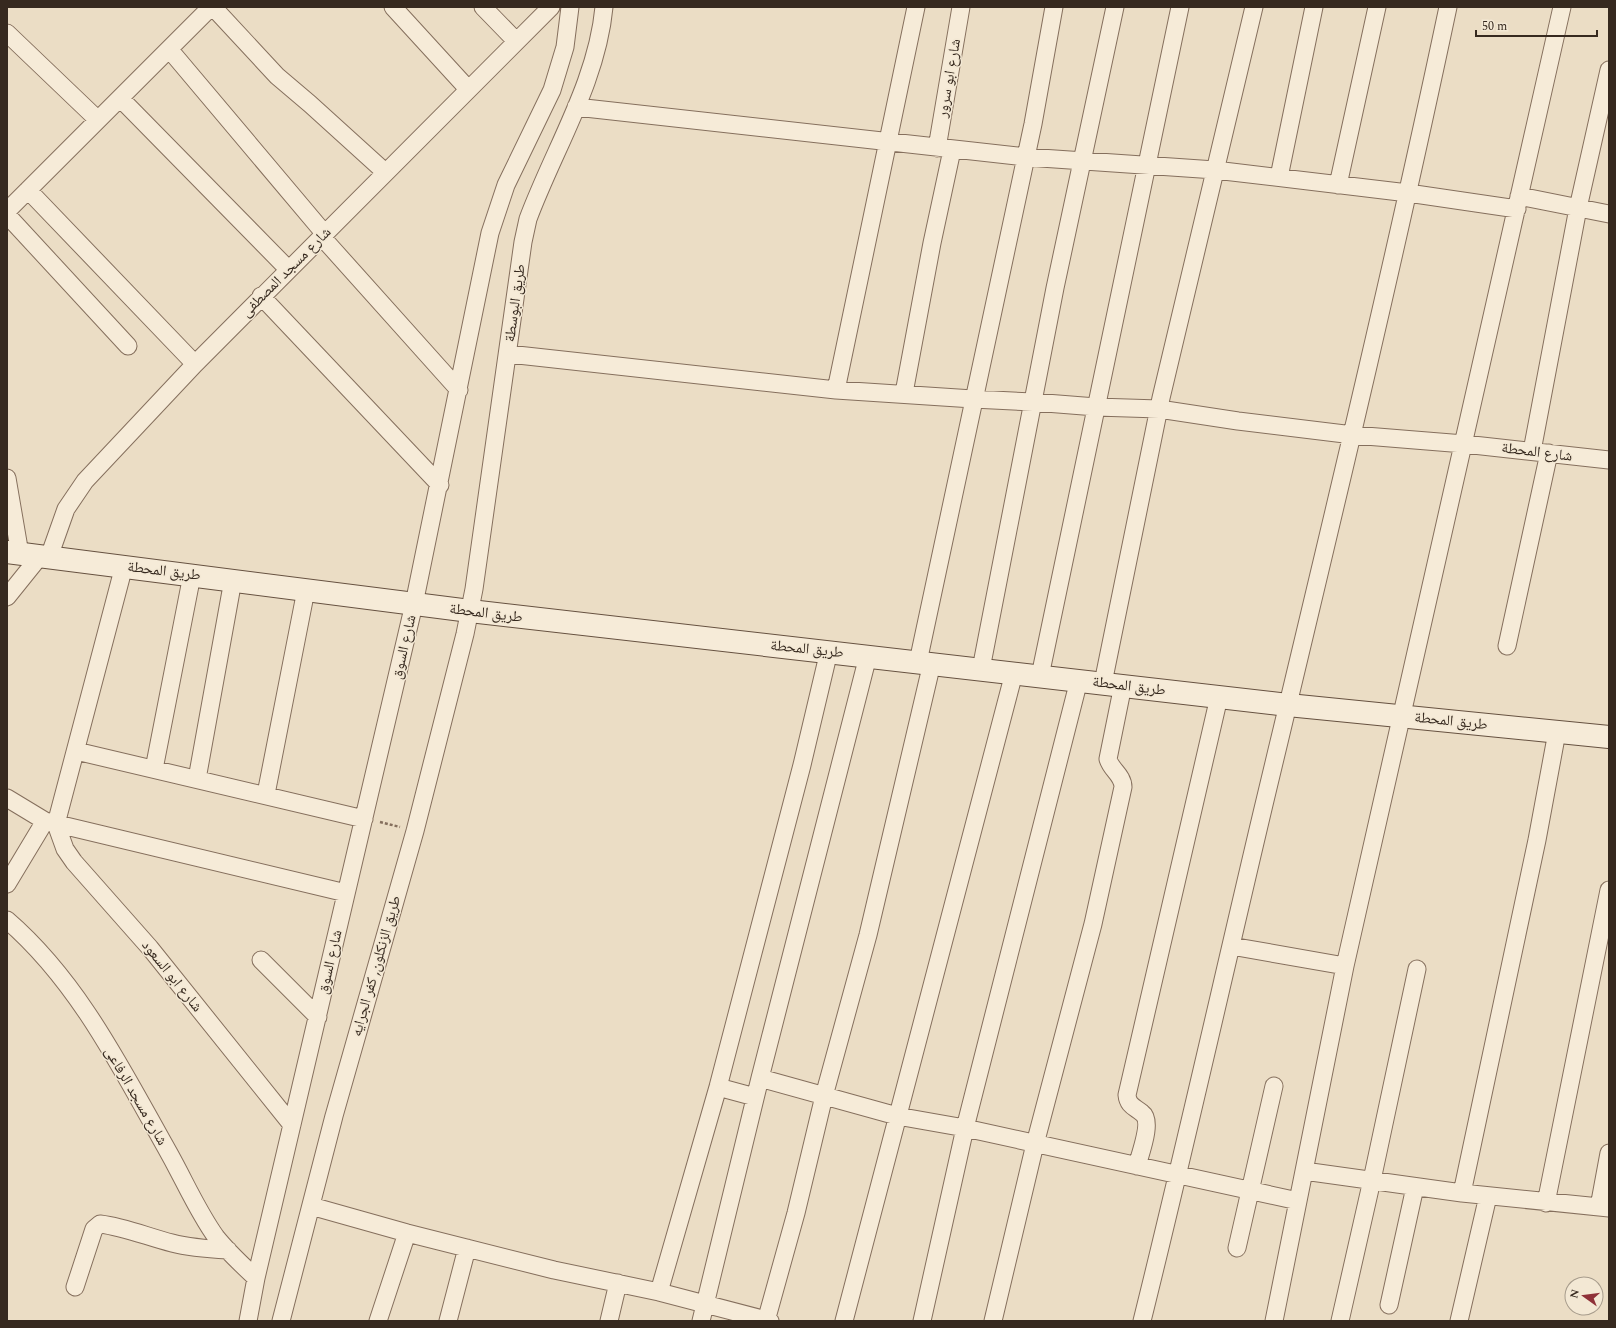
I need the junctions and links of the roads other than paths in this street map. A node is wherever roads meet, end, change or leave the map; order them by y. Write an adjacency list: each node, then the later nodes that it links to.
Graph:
1 (212, 7): 19 (street); 31 (street)
2 (393, 7): 21 (street)
3 (483, 7): 18 (street)
4 (551, 7): 18 (street, شارع مسجد المصطفى)
5 (570, 7): 47 (street)
6 (604, 7): 23 (street, طريق البوسطة)
7 (916, 7): 25 (street)
8 (961, 7): 26 (street, شارع ابو سرور)
9 (1054, 7): 27 (street)
10 (1115, 7): 28 (street)
11 (1180, 7): 29 (street)
12 (1254, 7): 30 (street)
13 (1314, 7): 32 (street)
14 (1377, 7): 33 (street)
15 (1448, 7): 35 (street)
16 (1562, 7): 36 (street)
17 (7, 33): 24 (street)
18 (516, 41): 21 (street, شارع مسجد المصطفى)
19 (169, 49): 22 (street); 41 (street)
20 (1609, 70): 37 (street)
21 (468, 89): 31 (street, شارع مسجد المصطفى)
22 (120, 98): 24 (street); 42 (street)
23 (576, 108): 25 (street); 45 (street, طريق البوسطة)
24 (98, 120): 34 (street)
25 (887, 143): 26 (street); 48 (street)
26 (944, 149): 27 (street); 49 (street, شارع ابو سرور)
27 (1026, 157): 28 (street); 50 (street)
28 (1082, 162): 29 (street); 51 (street)
29 (1147, 165): 30 (street); 52 (street)
30 (1215, 170): 32 (street); 53 (street)
31 (385, 172): 41 (street, شارع مسجد المصطفى)
32 (1279, 177): 33 (street)
33 (1338, 185): 35 (street)
34 (28, 190): 38 (street); 46 (street)
35 (1408, 193): 36 (street); 54 (street)
36 (1518, 203): 37 (street); 55 (street)
37 (1578, 208): 39 (street); 56 (street)
38 (7, 211)
39 (1609, 214)
40 (7, 215): 44 (street)
41 (323, 234): 42 (street, شارع مسجد المصطفى); 47 (street)
42 (288, 269): 43 (street, شارع مسجد المصطفى)
43 (261, 296): 46 (street, شارع مسجد المصطفى); 60 (street)
44 (128, 346)
45 (508, 354): 48 (street, شارع المحطة); 67 (street, طريق البوسطة)
46 (195, 364): 61 (street, شارع مسجد المصطفى)
47 (459, 390): 60 (street)
48 (836, 390): 49 (street, شارع المحطة)
49 (904, 393): 50 (street, شارع المحطة)
50 (973, 399): 51 (street, شارع المحطة); 71 (street)
51 (1033, 402): 52 (street, شارع المحطة); 72 (street)
52 (1096, 407): 53 (street, شارع المحطة); 74 (street)
53 (1159, 409): 54 (street, شارع المحطة); 76 (street)
54 (1353, 435): 55 (street, شارع المحطة); 78 (street)
55 (1464, 444): 56 (street, شارع المحطة); 79 (street)
56 (1532, 452): 57 (street, شارع المحطة)
57 (1548, 454): 58 (street, شارع المحطة); 68 (street)
58 (1609, 460)
59 (7, 478): 61 (street)
60 (440, 485): 67 (street)
61 (29, 555): 62 (street, طريق المحطة); 66 (street, شارع مسجد المصطفى)
62 (124, 566): 63 (street, طريق المحطة); 82 (street)
63 (192, 575): 64 (street, طريق المحطة); 83 (street)
64 (233, 580): 65 (street, طريق المحطة); 84 (street)
65 (306, 590): 67 (street, طريق المحطة); 85 (street)
66 (7, 597)
67 (441, 608): 69 (street, طريق المحطة); 87 (street, شارع السوق); 118 (street, طريق الزنكلون, كفر الجرايه)
68 (1507, 646)
69 (829, 651): 70 (street, طريق المحطة); 100 (street)
70 (868, 656): 71 (street, طريق المحطة); 98 (street)
71 (925, 662): 72 (street, طريق المحطة); 101 (street)
72 (981, 669): 73 (street, طريق المحطة)
73 (1014, 673): 74 (street, طريق المحطة); 103 (street)
74 (1040, 676): 75 (street, طريق المحطة)
75 (1079, 680): 76 (street, طريق المحطة); 105 (street)
76 (1113, 684): 77 (street, طريق المحطة); 106 (street)
77 (1219, 697): 78 (street, طريق المحطة); 108 (street)
78 (1288, 704): 79 (street, طريق المحطة); 93 (street)
79 (1402, 716): 80 (street, طريق المحطة); 95 (street)
80 (1557, 732): 81 (street, طريق المحطة); 114 (street)
81 (1609, 737)
82 (76, 751): 83 (street); 88 (street)
83 (154, 769): 84 (street)
84 (197, 779): 85 (street)
85 (266, 794): 87 (street)
86 (7, 798): 88 (street)
87 (364, 818): 91 (street, شارع السوق)
88 (51, 823): 89 (street); 91 (street); 104 (street, شارع ابو السعود)
89 (7, 884)
90 (1609, 890): 117 (street)
91 (346, 893): 97 (street, شارع السوق)
92 (7, 920): 123 (street, شارع مسجد الرفاعى)
93 (1231, 946): 95 (street); 110 (street)
94 (260, 960): 97 (street)
95 (1345, 966): 109 (street)
96 (1416, 970): 111 (street)
97 (318, 1017): 104 (street, شارع السوق)
98 (760, 1078): 101 (street); 102 (street)
99 (1274, 1086): 113 (street)
100 (718, 1087): 102 (street); 127 (street)
101 (824, 1096): 103 (street); 136 (street)
102 (755, 1097): 128 (street)
103 (897, 1116): 105 (street); 137 (street)
104 (292, 1125): 124 (street, شارع السوق)
105 (965, 1128): 106 (street); 138 (street)
106 (1035, 1144): 108 (street); 139 (street)
107 (1609, 1153): 119 (street)
108 (1137, 1166): 110 (street)
109 (1304, 1171): 111 (street); 116 (street)
110 (1178, 1175): 113 (street); 140 (street)
111 (1372, 1180): 112 (street); 142 (street)
112 (1415, 1187): 114 (street); 129 (street)
113 (1250, 1191): 116 (street); 122 (street)
114 (1462, 1193): 115 (street)
115 (1488, 1196): 117 (street); 143 (street)
116 (1298, 1202): 141 (street)
117 (1546, 1203): 119 (street)
118 (311, 1206): 120 (street); 131 (street, طريق الزنكلون, كفر الجرايه)
119 (1604, 1207)
120 (407, 1233): 121 (street); 132 (street)
121 (467, 1248): 125 (street); 133 (street)
122 (1237, 1248)
123 (228, 1250): 124 (street, شارع مسجد الرفاعى); 126 (street)
124 (256, 1278): 130 (street, شارع السوق)
125 (618, 1283): 127 (street); 134 (street)
126 (75, 1287)
127 (659, 1292): 128 (street)
128 (705, 1304): 135 (street); 136 (street)
129 (1389, 1305)
130 (248, 1321)
131 (281, 1321)
132 (378, 1321)
133 (448, 1321)
134 (609, 1321)
135 (701, 1321)
136 (767, 1321)
137 (844, 1321)
138 (922, 1321)
139 (993, 1321)
140 (1142, 1321)
141 (1274, 1321)
142 (1340, 1321)
143 (1459, 1321)

